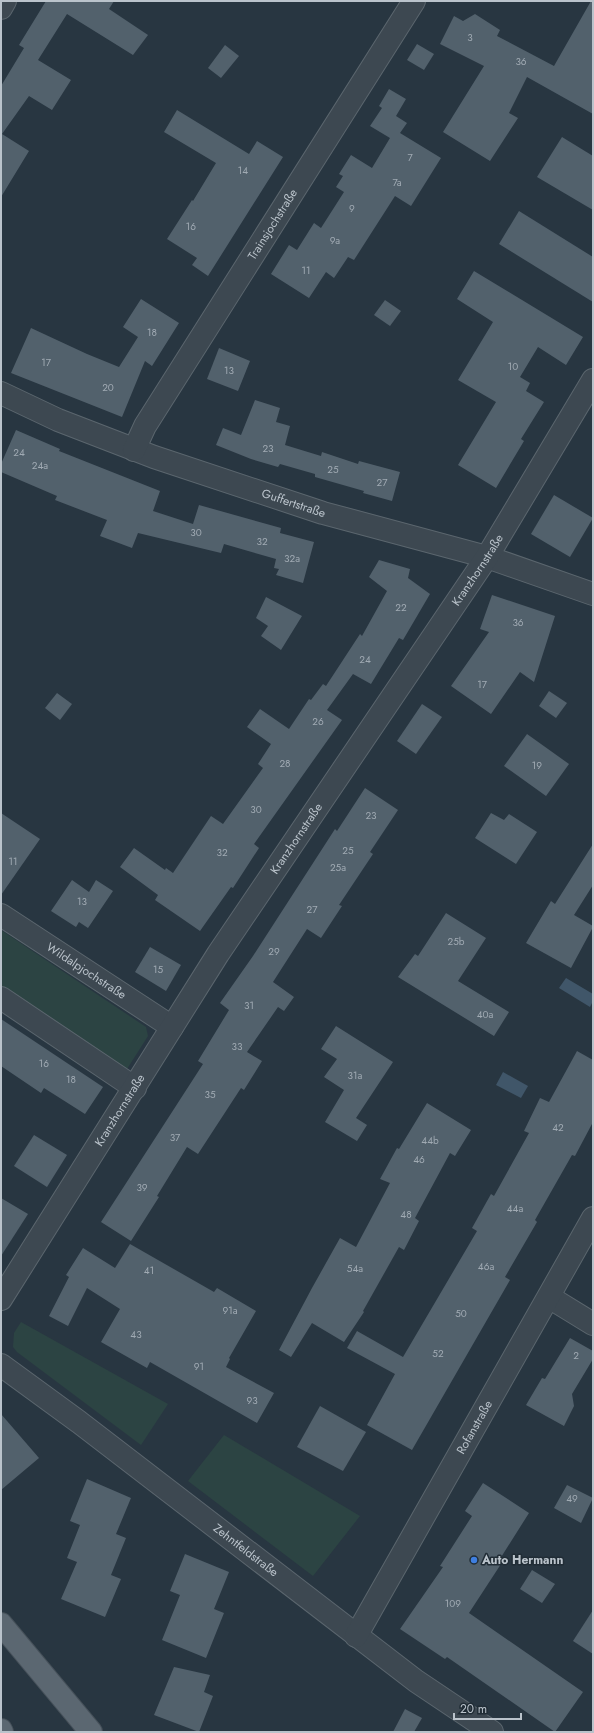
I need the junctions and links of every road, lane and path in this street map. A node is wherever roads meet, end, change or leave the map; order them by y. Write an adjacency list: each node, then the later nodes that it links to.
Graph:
1 (5, 1): 3 (street)
2 (414, 1): 6 (street, Trainsjochstraße)
3 (1, 8)
4 (593, 380): 7 (street, Kranzhornstraße)
5 (1, 394): 6 (street, Guffertstraße)
6 (134, 450): 7 (street, Guffertstraße)
7 (487, 557): 8 (street, Guffertstraße); 11 (street, Kranzhornstraße)
8 (593, 594)
9 (1, 915): 11 (street, Wildalpjochstraße)
10 (1, 998): 12 (street)
11 (172, 1027): 12 (street, Kranzhornstraße)
12 (135, 1088): 15 (street, Kranzhornstraße)
13 (593, 1218): 14 (street, Rofanstraße)
14 (549, 1297): 16 (street); 19 (street, Rofanstraße)
15 (1, 1299)
16 (593, 1324)
17 (1, 1366): 19 (street, Zehntfeldstraße)
18 (1, 1624): 20 (main road)
19 (356, 1636): 21 (street, Zehntfeldstraße)
20 (91, 1732)
21 (492, 1732)

